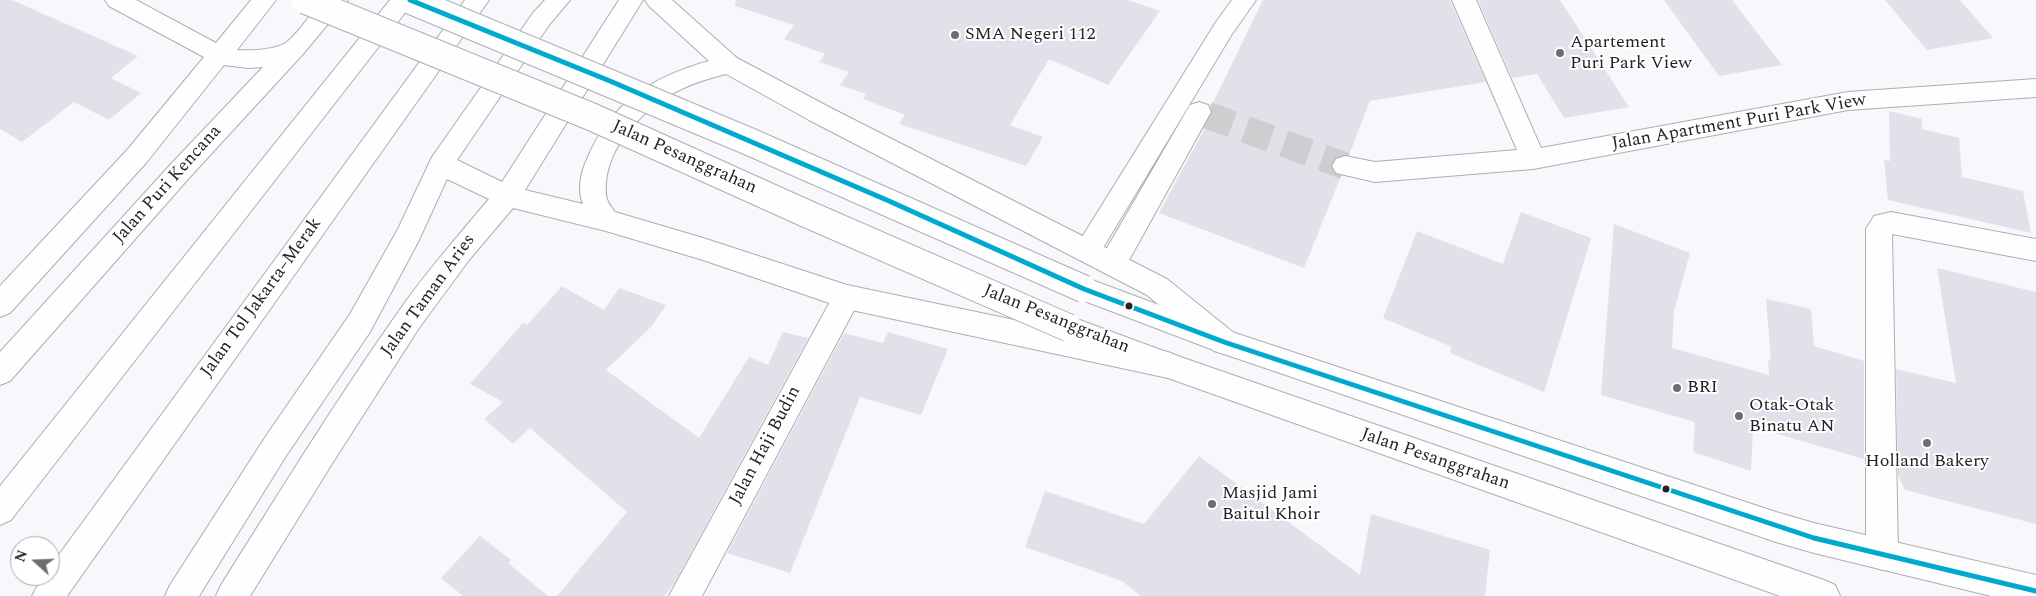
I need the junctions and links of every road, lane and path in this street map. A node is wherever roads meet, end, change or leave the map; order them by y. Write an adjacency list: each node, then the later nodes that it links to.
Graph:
1 (117, 0): 14 (main road)
2 (264, 0): 14 (main road)
3 (305, 0): 29 (main road, Jalan Pesanggrahan, bridge)
4 (336, 0): 13 (main road, Jalan Puri Kencana)
5 (403, 0): 31 (main road)
6 (410, 0): 28 (main road, bridge)
7 (477, 0): 34 (main road, Jalan Tol Jakarta–Merak)
8 (558, 0): 19 (main road)
9 (631, 0): 21 (main road, Jalan Taman Aries)
10 (657, 0): 15 (main road)
11 (1244, 0): 17 (main road)
12 (1464, 0): 18 (main road)
13 (295, 48): 14 (main road); 30 (main road, Jalan Puri Kencana)
14 (219, 55): 27 (main road)
15 (728, 64): 22 (main road); 23 (main road)
16 (2036, 88): 18 (main road, Jalan Apartment Puri Park View)
17 (1194, 111): 23 (main road); 25 (main road)
18 (1532, 159): 20 (main road, Jalan Apartment Puri Park View)
19 (442, 164): 21 (main road); 35 (main road)
20 (1345, 166)
21 (507, 196): 22 (main road); 36 (main road, Jalan Taman Aries)
22 (606, 220): 26 (main road)
23 (1088, 250): 25 (main road)
24 (2036, 250): 32 (main road)
25 (1113, 263): 28 (main road)
26 (847, 297): 29 (main road); 37 (main road, Jalan Haji Budin)
27 (0, 305)
28 (1224, 342): 32 (main road)
29 (1168, 366): 38 (main road, Jalan Pesanggrahan)
30 (0, 372)
31 (0, 510)
32 (1882, 555): 33 (main road)
33 (2036, 591)
34 (48, 596)
35 (181, 596)
36 (232, 596)
37 (685, 596)
38 (1824, 596)

